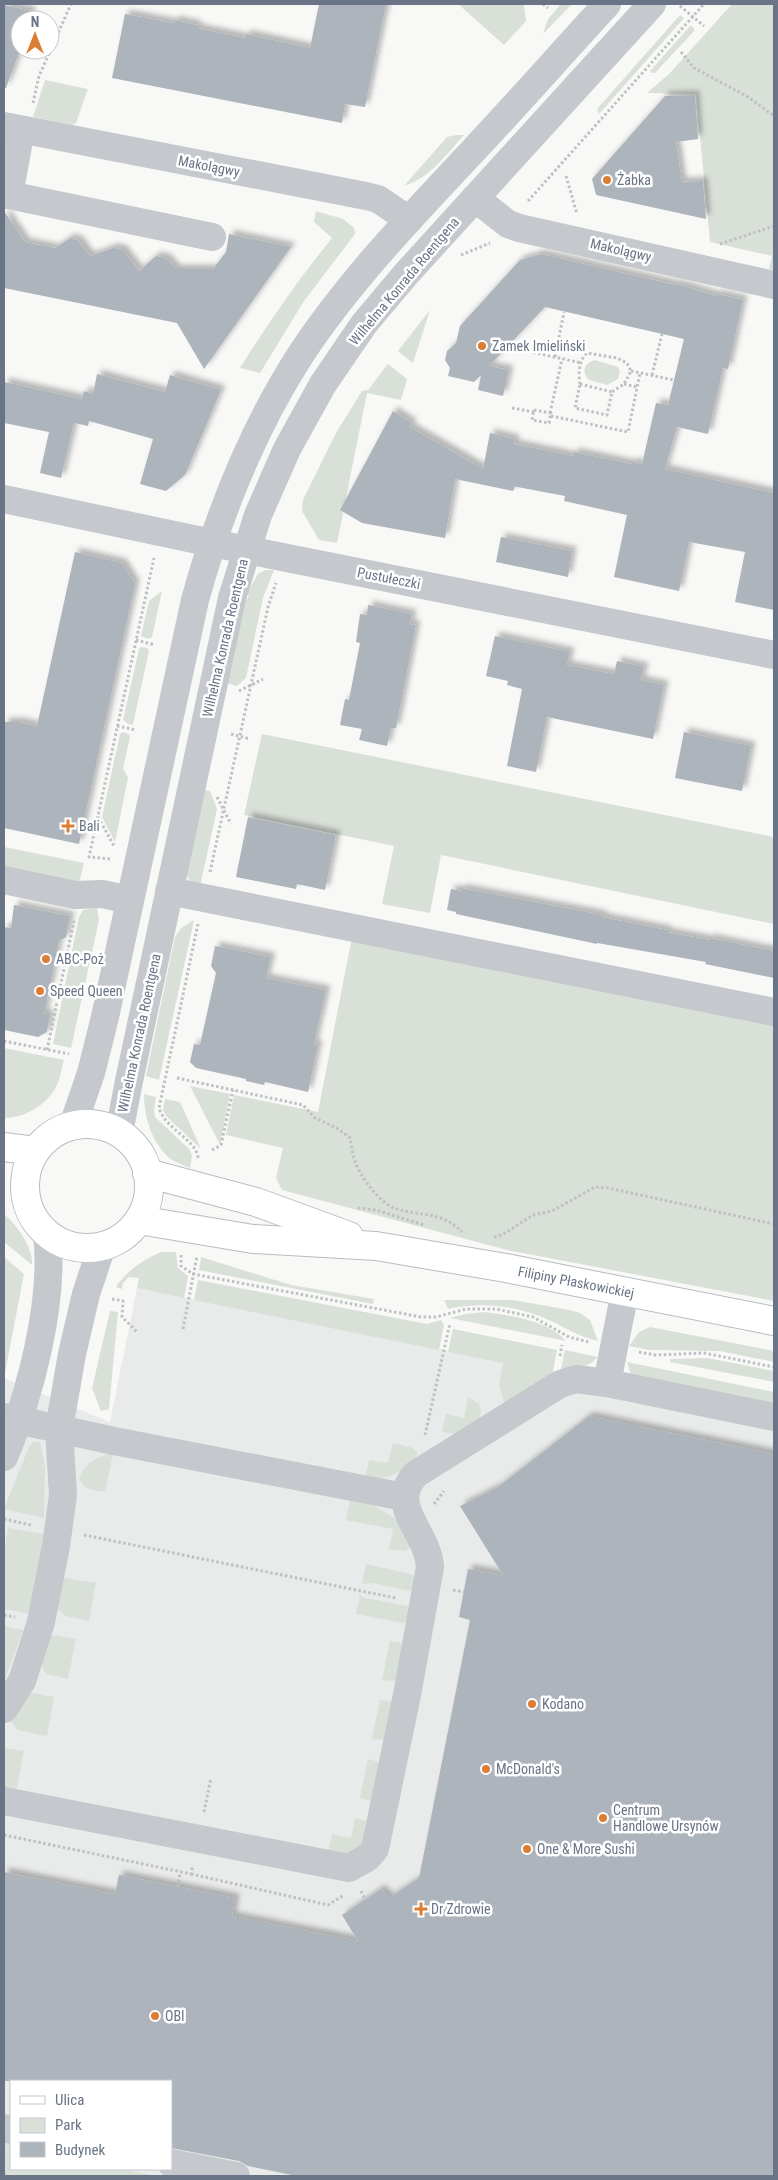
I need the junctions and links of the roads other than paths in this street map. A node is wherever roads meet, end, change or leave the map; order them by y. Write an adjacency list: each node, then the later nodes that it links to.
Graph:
1 (607, 4): 6 (street)
2 (652, 4): 5 (street, Wilhelma Konrada Roentgena)
3 (17, 129): 4 (street); 6 (street, Makolągwy)
4 (6, 194): 7 (street)
5 (475, 198): 8 (street, Makolągwy); 11 (street, Wilhelma Konrada Roentgena)
6 (409, 220): 10 (street)
7 (212, 237)
8 (774, 285)
9 (4, 499): 10 (street, Pustułeczki)
10 (212, 543): 11 (street, Pustułeczki); 15 (street)
11 (246, 550): 12 (street, Pustułeczki); 14 (street, Wilhelma Konrada Roentgena)
12 (774, 655)
13 (4, 880): 15 (street)
14 (169, 891): 16 (street); 18 (street, Wilhelma Konrada Roentgena)
15 (130, 900): 17 (street)
16 (774, 1012)
17 (73, 1125): 18 (main road); 20 (main road)
18 (120, 1133): 21 (main road)
19 (4, 1147): 20 (main road)
20 (35, 1151): 22 (main road)
21 (148, 1173): 23 (main road); 26 (main road, Filipiny Płaskowickiej)
22 (15, 1195): 24 (main road)
23 (139, 1220): 25 (main road); 26 (main road, Filipiny Płaskowickiej)
24 (47, 1234): 25 (main road); 31 (street)
25 (102, 1246): 32 (street)
26 (376, 1246): 27 (main road, Filipiny Płaskowickiej)
27 (625, 1291): 28 (main road, Filipiny Płaskowickiej); 29 (street)
28 (774, 1321)
29 (608, 1382): 30 (street); 34 (street)
30 (774, 1417)
31 (12, 1419): 32 (street); 33 (street)
32 (59, 1429): 34 (street); 35 (street)
33 (4, 1457)
34 (404, 1497): 36 (street)
35 (4, 1709)
36 (4, 1801)
37 (172, 2163): 38 (street)
38 (236, 2176)

